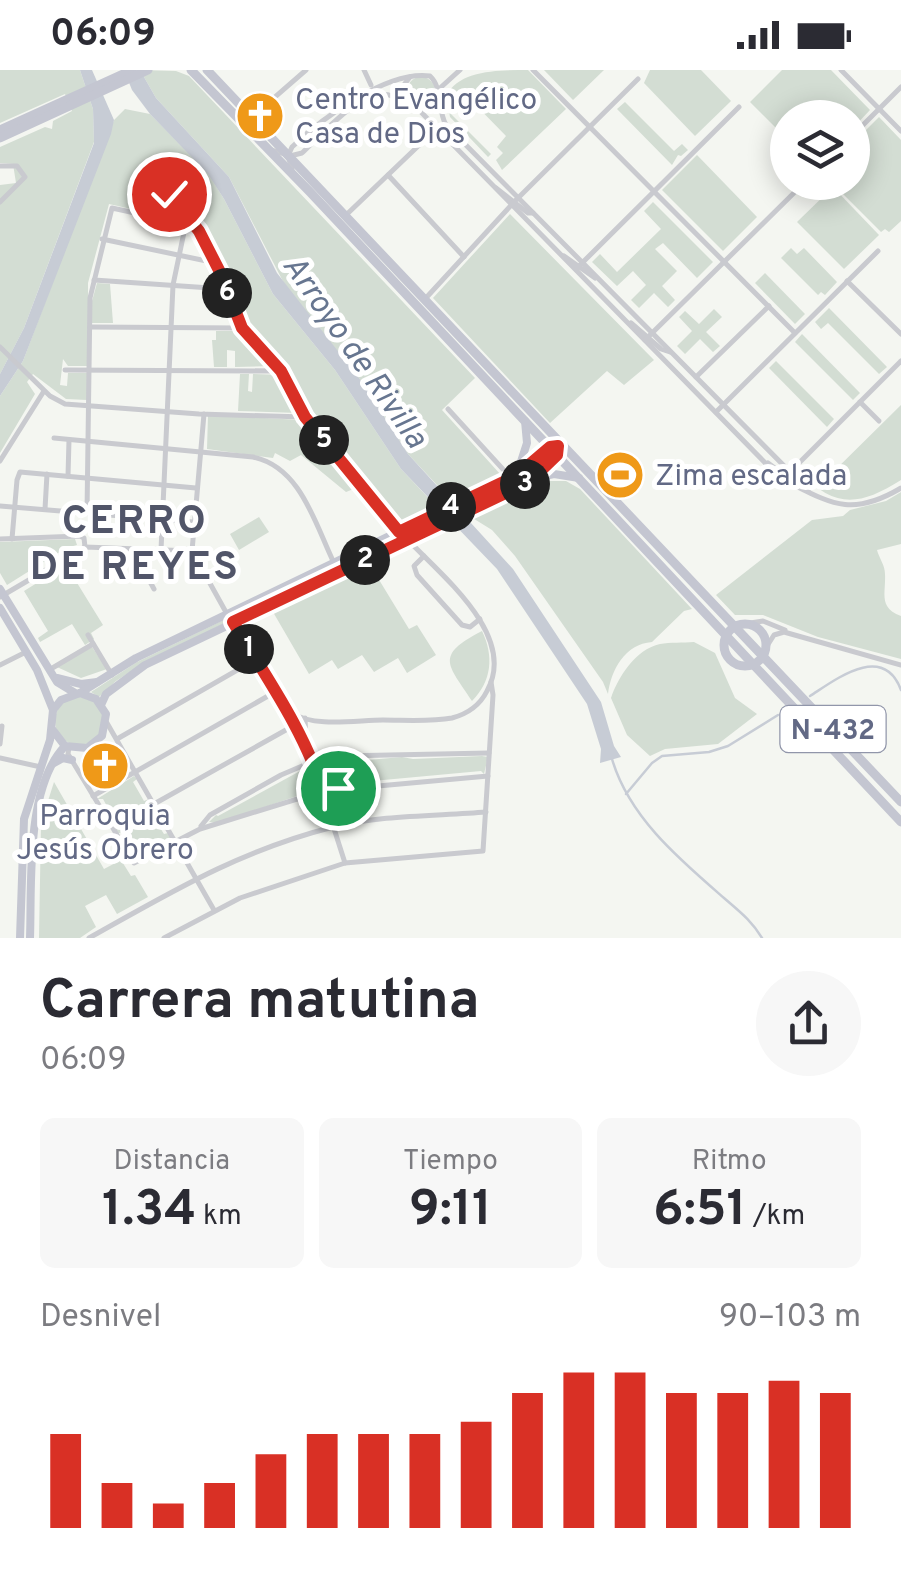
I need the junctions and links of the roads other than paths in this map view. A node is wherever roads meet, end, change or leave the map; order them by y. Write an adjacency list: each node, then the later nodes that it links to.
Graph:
1 (132, 70): 19 (highway)
2 (148, 70): 19 (highway)
3 (306, 70): 20 (street)
4 (364, 70): 12 (street)
5 (460, 70): 14 (street)
6 (533, 70): 22 (street)
7 (841, 70): 18 (street)
8 (198, 71): 20 (highway); 28 (highway)
9 (426, 72): 10 (street); 14 (street)
10 (412, 75): 12 (street); 15 (street)
11 (638, 79): 22 (street)
12 (372, 86): 27 (street)
13 (901, 88): 18 (street)
14 (438, 92): 17 (street); 38 (street)
15 (406, 100): 17 (street); 30 (street)
16 (739, 107): 36 (street)
17 (417, 108): 23 (street)
18 (880, 109): 21 (street); 25 (street)
19 (53, 110): 24 (highway); 26 (highway)
20 (252, 117): 29 (highway)
21 (870, 119)
22 (590, 127): 36 (street); 38 (street)
23 (436, 129): 34 (street); 38 (street)
24 (0, 130)
25 (901, 130)
26 (0, 138)
27 (294, 144): 29 (street); 31 (street)
28 (266, 147): 31 (street); 35 (highway)
29 (280, 147): 31 (highway)
30 (302, 153): 31 (street); 33 (street)
31 (288, 156): 33 (highway); 35 (street)
32 (0, 166): 39 (street)
33 (299, 168): 41 (highway)
34 (388, 175): 41 (street); 46 (street)
35 (310, 192): 54 (highway)
36 (654, 192): 47 (street); 49 (street)
37 (787, 200): 47 (street)
38 (515, 201): 46 (street); 49 (street); 49 (street)
39 (0, 202)
40 (135, 212): 42 (street); 42 (street); 43 (street)
41 (345, 216): 54 (highway)
42 (186, 224): 45 (street); 48 (street)
43 (102, 239): 45 (street); 50 (street)
44 (878, 251): 51 (street)
45 (180, 255): 48 (street); 52 (street)
46 (464, 256): 54 (street)
47 (724, 262): 55 (street); 61 (street)
48 (216, 263): 53 (street)
49 (579, 266): 61 (street); 61 (street)
50 (93, 280): 52 (street); 56 (street)
51 (847, 281): 59 (street); 60 (street)
52 (173, 285): 53 (street); 57 (street)
53 (226, 289): 58 (street)
54 (421, 304): 78 (highway); 83 (highway)
55 (769, 306): 59 (street); 68 (street)
56 (90, 327): 57 (street); 64 (street)
57 (173, 327): 58 (street); 66 (street)
58 (242, 328): 67 (street)
59 (795, 333): 71 (street)
60 (901, 334)
61 (648, 337): 68 (street); 75 (street)
62 (0, 347): 69 (street)
63 (901, 361): 70 (street)
64 (91, 369): 65 (street); 66 (street); 72 (street)
65 (65, 370)
66 (171, 370): 67 (street); 74 (street)
67 (281, 371): 77 (street)
68 (696, 377): 71 (street)
69 (44, 391): 72 (street); 86 (street)
70 (860, 402): 79 (street); 88 (street)
71 (723, 404): 75 (street); 88 (street)
72 (90, 406): 74 (street); 82 (street)
73 (448, 409): 90 (street)
74 (169, 412): 76 (street); 84 (street)
75 (716, 412): 88 (street)
76 (205, 413): 77 (street); 85 (street)
77 (305, 417): 104 (street)
78 (525, 421): 83 (highway); 90 (main road)
79 (879, 421)
80 (54, 438): 81 (street)
81 (68, 440): 82 (street); 89 (street)
82 (89, 442): 84 (street); 91 (street)
83 (557, 447): 90 (main road); 92 (highway); 93 (main road); 119 (highway)
84 (167, 450): 85 (street); 94 (street)
85 (200, 453): 95 (street); 113 (street)
86 (0, 461)
87 (47, 474): 89 (street); 99 (street); 100 (street)
88 (785, 475): 97 (street); 97 (street)
89 (68, 476): 91 (street)
90 (514, 477): 104 (main road)
91 (88, 478): 94 (street); 101 (street)
92 (579, 478): 93 (main road); 119 (highway)
93 (531, 480): 107 (main road)
94 (165, 485): 95 (street); 102 (street)
95 (196, 488): 103 (street)
96 (901, 488): 97 (street)
97 (810, 492)
98 (0, 506): 99 (street)
99 (14, 507): 100 (street); 106 (street)
100 (45, 510): 101 (street)
101 (87, 513): 102 (street)
102 (162, 519): 103 (street); 110 (street)
103 (193, 522): 111 (street)
104 (399, 532): 113 (main road)
105 (0, 539): 106 (street)
106 (12, 539): 108 (street)
107 (408, 540): 112 (street); 117 (main road)
108 (85, 547): 109 (street); 115 (street)
109 (132, 548): 110 (street); 114 (street)
110 (161, 550): 111 (street)
111 (192, 551): 117 (street)
112 (424, 556): 118 (street); 118 (street)
113 (334, 564): 117 (main road)
114 (154, 589)
115 (1, 594): 130 (main road)
116 (0, 608): 124 (main road)
117 (230, 618): 125 (street); 129 (main road); 135 (main road)
118 (480, 619): 132 (street)
119 (734, 627): 121 (street); 123 (highway); 126 (highway); 126 (highway)
120 (88, 635): 122 (street)
121 (797, 635): 123 (street); 128 (street)
122 (93, 644): 129 (street); 130 (street)
123 (766, 646): 126 (highway)
124 (26, 652): 127 (street); 137 (main road)
125 (256, 660): 133 (street); 143 (street)
126 (759, 661): 157 (highway, N-432); 161 (highway)
127 (0, 665)
128 (901, 665)
129 (112, 674): 131 (main road)
130 (54, 676): 131 (main road); 134 (main road)
131 (101, 682): 134 (main road)
132 (491, 682): 138 (street); 147 (street)
133 (275, 692): 136 (street); 153 (street)
134 (78, 694): 135 (main road); 137 (main road)
135 (101, 705): 139 (main road)
136 (284, 706): 138 (street); 141 (street)
137 (53, 710): 142 (main road)
138 (304, 718): 144 (street)
139 (107, 723): 143 (street); 146 (main road)
140 (2, 726): 145 (street)
141 (293, 726): 144 (street); 158 (street)
142 (52, 729): 146 (main road); 152 (main road)
143 (117, 738): 153 (street)
144 (306, 741): 150 (street)
145 (0, 744)
146 (67, 746): 149 (street); 151 (main road)
147 (489, 753): 150 (street); 154 (street)
148 (0, 758): 152 (street)
149 (72, 760): 151 (main road); 156 (street)
150 (314, 762): 155 (street); 160 (street)
151 (54, 763): 170 (main road)
152 (41, 767): 169 (main road)
153 (136, 772): 156 (street); 158 (street)
154 (488, 776): 155 (street); 159 (street)
155 (323, 791): 162 (street); 163 (street)
156 (93, 796): 165 (street)
157 (901, 802)
158 (154, 804): 165 (street)
159 (486, 812): 163 (street); 166 (street)
160 (207, 819): 162 (street); 164 (street)
161 (901, 822)
162 (211, 826): 164 (street)
163 (334, 826): 166 (street); 167 (street)
164 (200, 828): 165 (street)
165 (176, 842): 167 (street)
166 (345, 863): 168 (street)
167 (196, 877): 168 (street); 171 (street)
168 (214, 910): 172 (street)
169 (20, 938)
170 (30, 938)
171 (90, 938)
172 (164, 938)

